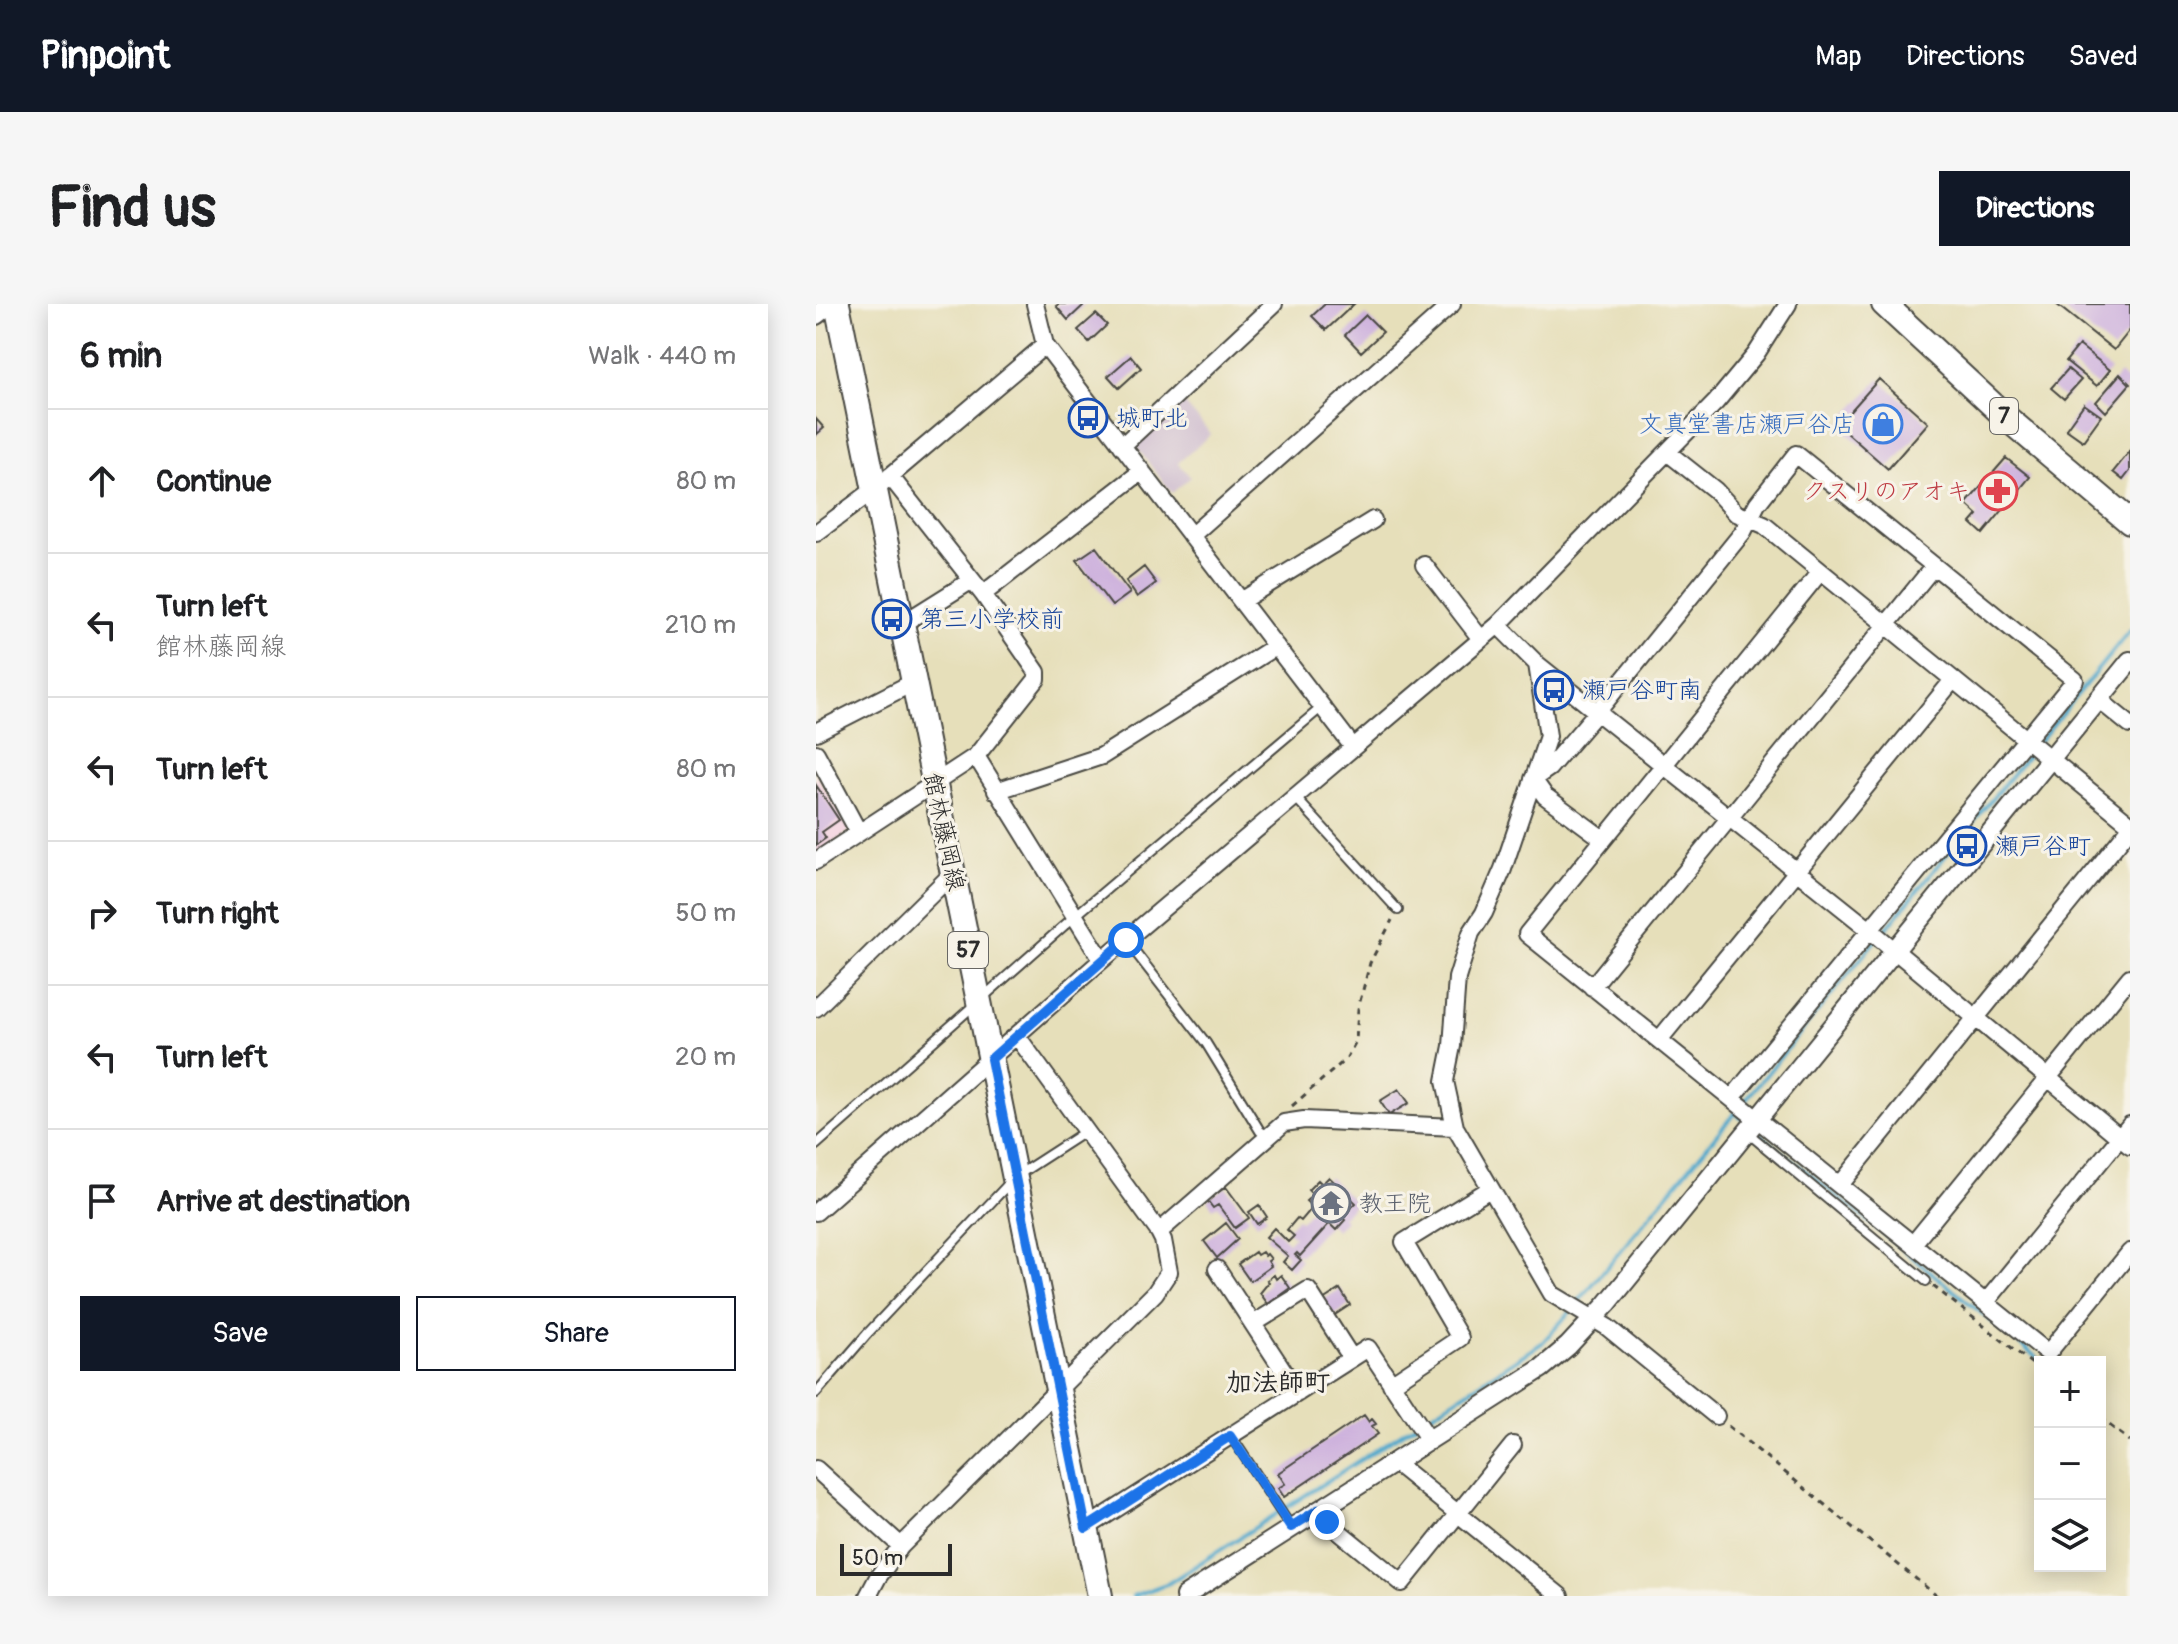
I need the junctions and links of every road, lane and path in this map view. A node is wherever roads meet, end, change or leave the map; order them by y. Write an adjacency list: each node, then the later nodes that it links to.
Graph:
1 (830, 304): 8 (street)
2 (837, 304): 13 (main road, 館林藤岡線 / 57)
3 (1035, 304): 9 (street)
4 (1274, 304): 10 (street)
5 (1452, 304): 18 (street)
6 (1788, 304): 11 (street)
7 (1884, 304): 16 (main road, 7)
8 (816, 315)
9 (1045, 345): 10 (street); 13 (street)
10 (1122, 446): 12 (street)
11 (1667, 452): 14 (street); 26 (street)
12 (1142, 471): 18 (street); 23 (street)
13 (882, 483): 17 (street); 22 (street); 25 (main road, 館林藤岡線 / 57)
14 (1749, 518): 20 (street); 21 (street); 36 (street)
15 (1373, 520): 24 (street)
16 (2130, 522)
17 (816, 533)
18 (1191, 536): 24 (street)
19 (1424, 565): 28 (street)
20 (1934, 566): 27 (street); 39 (street)
21 (1820, 572): 27 (street); 44 (street)
22 (972, 580): 23 (street); 25 (street)
23 (983, 594): 42 (street)
24 (1241, 601): 29 (street)
25 (902, 624): 33 (main road, 館林藤岡線 / 57)
26 (1498, 625): 28 (street); 31 (street)
27 (1886, 625): 32 (street); 49 (street)
28 (1481, 639): 40 (street)
29 (1276, 646): 35 (street); 47 (street)
30 (2130, 661): 34 (street)
31 (1537, 664): 36 (street); 45 (street)
32 (1953, 680): 39 (street); 54 (street)
33 (914, 682): 38 (street); 46 (main road, 館林藤岡線 / 57)
34 (2098, 699): 37 (street); 43 (street)
35 (1322, 707): 40 (street); 57 (lane)
36 (1598, 711): 44 (street); 45 (street)
37 (2130, 725)
38 (816, 732)
39 (2027, 739): 43 (street); 58 (street)
40 (1353, 747): 48 (street)
41 (816, 753): 51 (street)
42 (976, 756): 46 (street); 47 (street)
43 (2051, 759): 50 (street); 60 (street)
44 (1664, 765): 49 (street); 52 (street)
45 (1533, 779): 52 (street); 74 (street)
46 (934, 783): 51 (street); 55 (main road, 館林藤岡線 / 57)
47 (996, 791): 57 (street)
48 (1295, 797): 56 (lane); 59 (street)
49 (1730, 817): 54 (street); 63 (street)
50 (2130, 826): 66 (street)
51 (859, 833): 53 (street)
52 (1603, 839): 63 (street)
53 (816, 861)
54 (1796, 871): 58 (street); 68 (street)
55 (953, 873): 64 (main road, 館林藤岡線 / 57); 65 (street)
56 (1398, 910): 72 (path)
57 (1075, 916): 61 (street); 64 (lane)
58 (1870, 930): 60 (street); 71 (street)
59 (1126, 940): 61 (street); 76 (lane)
60 (1896, 950): 66 (street); 73 (street)
61 (1102, 960): 67 (street)
62 (2130, 977): 70 (street)
63 (1592, 987): 68 (street)
64 (978, 1003): 69 (main road, 館林藤岡線 / 57); 78 (lane)
65 (816, 1008)
66 (1977, 1016): 70 (street); 80 (street)
67 (1017, 1036): 69 (street); 75 (street)
68 (1659, 1040): 71 (street)
69 (991, 1059): 79 (main road, 館林藤岡線 / 57); 82 (street)
70 (2049, 1077): 77 (street); 84 (street)
71 (1732, 1098): 73 (street)
72 (1284, 1123): 74 (street); 76 (street)
73 (1752, 1125): 80 (street); 87 (lane); 89 (street)
74 (1455, 1127): 81 (street)
75 (1087, 1130): 79 (lane); 83 (street)
76 (1268, 1136): 83 (street)
77 (2127, 1136): 88 (street)
78 (816, 1145)
79 (1015, 1177): 94 (main road, 館林藤岡線 / 57); 95 (lane)
80 (1840, 1185): 84 (street)
81 (1490, 1189): 89 (street); 93 (street)
82 (816, 1212)
83 (1159, 1232): 94 (street)
84 (1913, 1244): 88 (street)
85 (2130, 1252): 88 (street)
86 (1217, 1269): 90 (street)
87 (1926, 1281): 92 (path)
88 (1986, 1302)
89 (1592, 1320): 97 (street); 100 (street)
90 (1253, 1324): 91 (street); 96 (street)
91 (1351, 1357): 93 (street); 96 (street)
92 (2034, 1365)
93 (1391, 1384): 100 (street)
94 (1056, 1388): 108 (main road, 館林藤岡線 / 57); 109 (street)
95 (816, 1393)
96 (1298, 1393): 99 (street)
97 (1716, 1416): 114 (path)
98 (2106, 1423): 101 (path)
99 (1230, 1436): 107 (lane); 108 (street)
100 (1429, 1440): 103 (street)
101 (2130, 1441)
102 (1513, 1445): 106 (street)
103 (1394, 1462): 105 (street); 106 (street)
104 (816, 1469): 109 (street)
105 (1318, 1510): 106 (street); 107 (street)
106 (1458, 1514): 113 (street)
107 (1291, 1527): 112 (street)
108 (1086, 1528): 111 (main road, 館林藤岡線 / 57)
109 (901, 1546): 110 (street)
110 (868, 1596)
111 (1100, 1596)
112 (1185, 1596)
113 (1560, 1596)
114 (1937, 1596)

